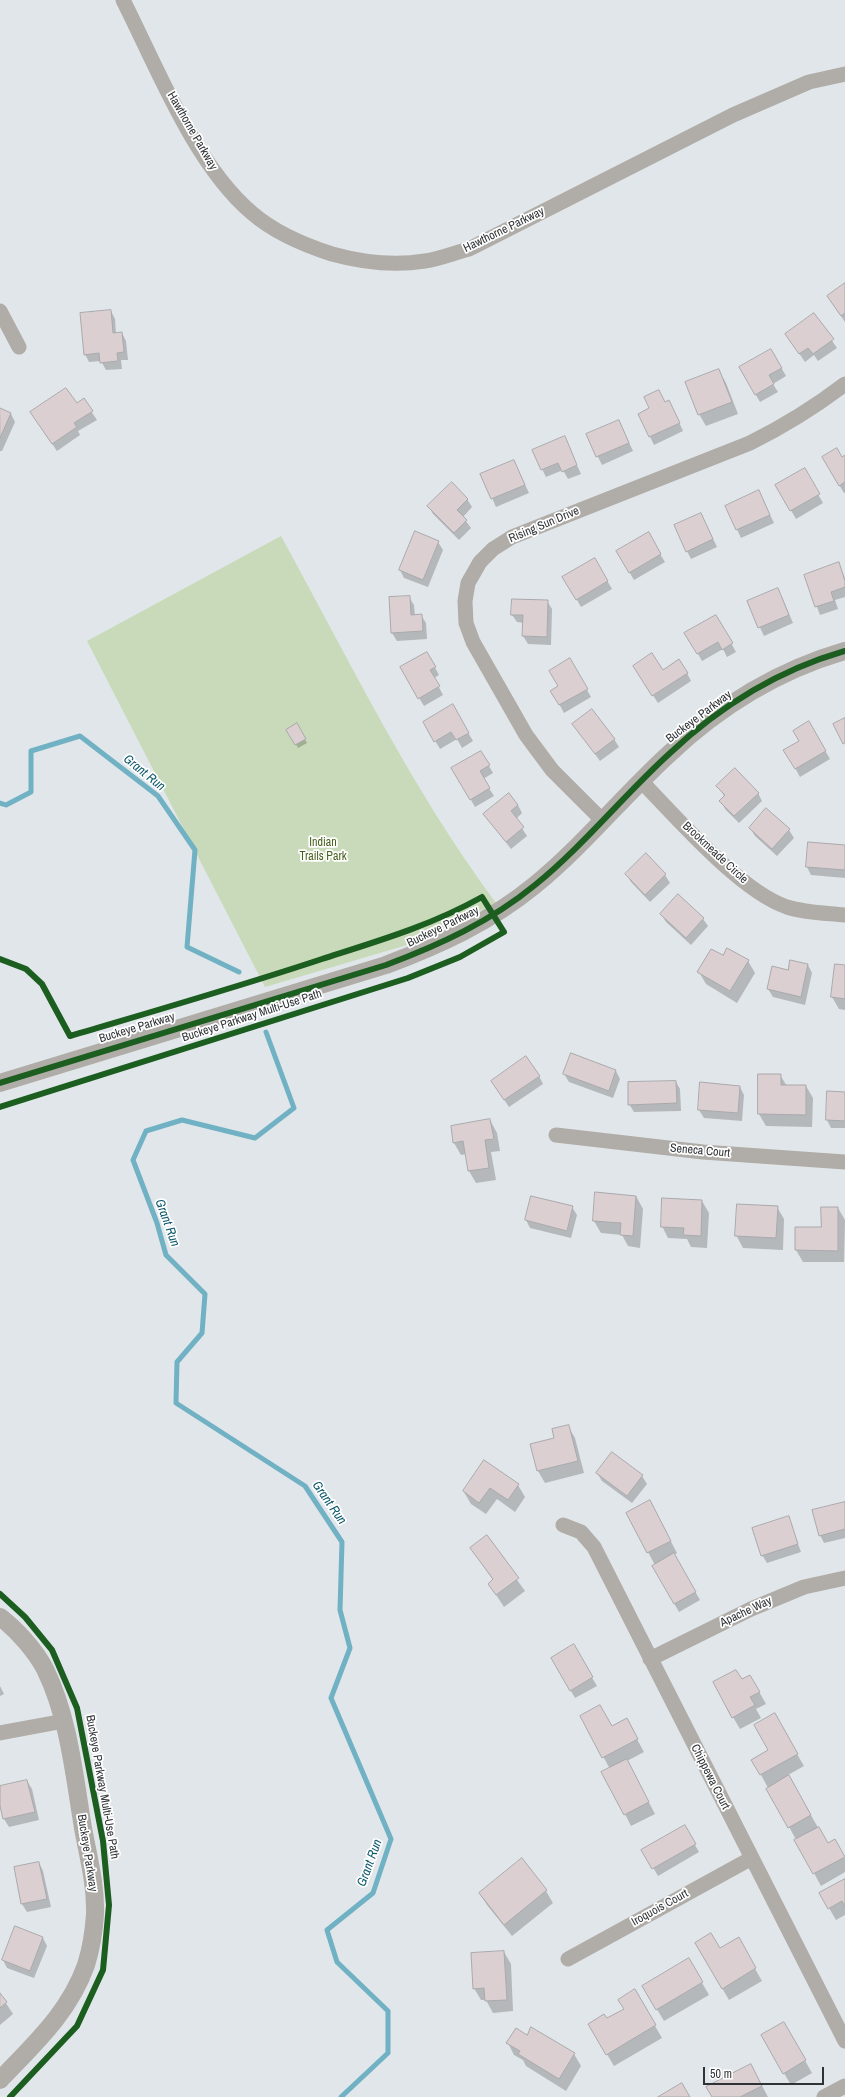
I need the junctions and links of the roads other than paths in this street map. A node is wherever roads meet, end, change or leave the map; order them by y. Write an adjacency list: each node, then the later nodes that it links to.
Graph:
1 (123, 0): 2 (street, Hawthorne Parkway)
2 (845, 74)
3 (0, 311): 4 (street)
4 (19, 347)
5 (845, 384): 8 (street, Rising Sun Drive)
6 (845, 651): 7 (street, Buckeye Parkway)
7 (642, 782): 8 (street, Buckeye Parkway); 9 (street, Brookmeade Circle)
8 (603, 821): 10 (street, Buckeye Parkway)
9 (845, 915)
10 (0, 1083)
11 (556, 1135): 12 (street, Seneca Court)
12 (845, 1162)
13 (563, 1525): 16 (street, Chippewa Court)
14 (845, 1578): 16 (street, Apache Way)
15 (0, 1617): 17 (street, Buckeye Parkway)
16 (650, 1659): 19 (street, Chippewa Court)
17 (64, 1721): 18 (street); 22 (street, Buckeye Parkway)
18 (0, 1733)
19 (752, 1858): 20 (street, Iroquois Court); 21 (street, Chippewa Court)
20 (568, 1959)
21 (845, 2041)
22 (0, 2080)
23 (845, 2086): 24 (street)
24 (824, 2097)

